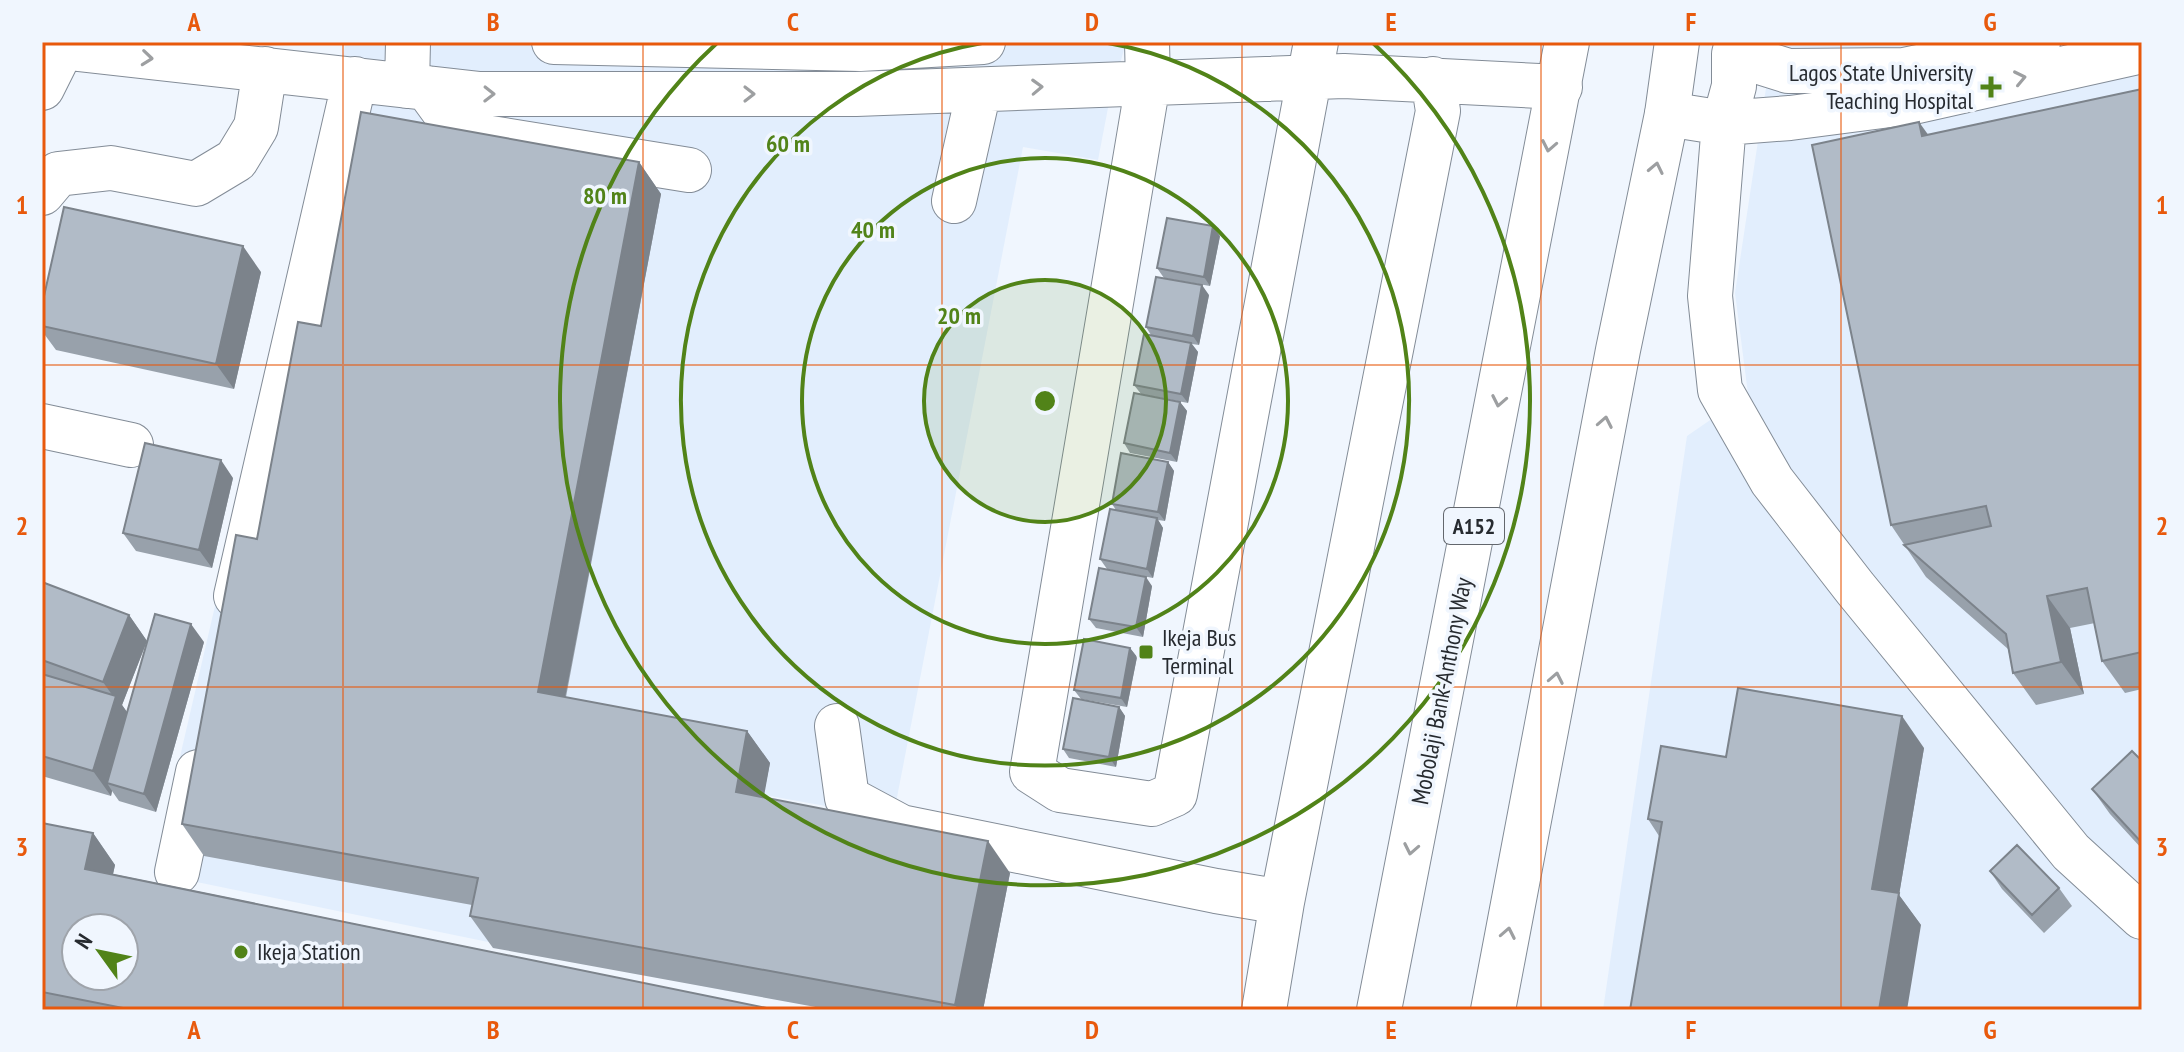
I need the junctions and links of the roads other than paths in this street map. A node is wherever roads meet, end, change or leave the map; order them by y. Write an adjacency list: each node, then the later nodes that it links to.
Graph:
1 (408, 42): 15 (street)
2 (554, 42): 3 (street)
3 (983, 42)
4 (1567, 42): 16 (street, Mobolaji Bank-Anthony Way / A152)
5 (1677, 42): 19 (street)
6 (2038, 42): 8 (street)
7 (56, 46): 12 (street, one-way to 12); 17 (street)
8 (1735, 48): 20 (street)
9 (2142, 51): 20 (street, one-way to 9)
10 (1313, 60): 11 (street); 11 (street); 14 (street)
11 (1147, 63): 18 (street, one-way to 11)
12 (265, 69): 13 (street); 22 (street)
13 (355, 79): 15 (street); 26 (street)
14 (1433, 79): 16 (street); 30 (street)
15 (417, 87): 18 (street, one-way to 18); 21 (street)
16 (1560, 87): 33 (street, Mobolaji Bank-Anthony Way / A152, one-way to 33)
17 (42, 88)
18 (979, 90): 23 (street)
19 (1667, 114): 20 (street); 34 (street, one-way to 19)
20 (1724, 123): 31 (street)
21 (689, 170)
22 (42, 193)
23 (954, 201)
24 (42, 426): 25 (street)
25 (131, 445)
26 (227, 637)
27 (837, 726): 30 (street)
28 (205, 741): 29 (street)
29 (177, 872)
30 (1282, 902): 32 (street)
31 (2142, 917)
32 (1264, 1010)
33 (1379, 1010)
34 (1493, 1010)

